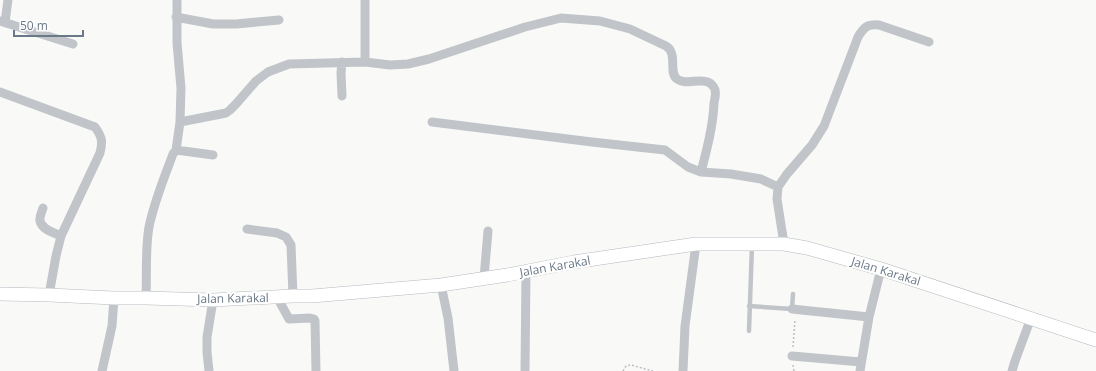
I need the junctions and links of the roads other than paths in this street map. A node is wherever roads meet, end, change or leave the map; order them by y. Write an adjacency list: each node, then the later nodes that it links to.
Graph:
1 (8, 0): 6 (street)
2 (177, 0): 4 (street)
3 (365, 0): 10 (street)
4 (176, 17): 5 (street); 13 (street)
5 (279, 20)
6 (2, 21): 8 (street)
7 (929, 42): 18 (street)
8 (73, 44)
9 (342, 62): 10 (street); 12 (street); 13 (street)
10 (365, 62): 17 (street)
11 (0, 92): 22 (street)
12 (342, 96)
13 (180, 122): 15 (street)
14 (432, 122): 17 (street)
15 (176, 150): 16 (street); 36 (street)
16 (213, 155)
17 (701, 172): 18 (street)
18 (778, 187): 25 (street)
19 (43, 208): 22 (street)
20 (247, 229): 33 (street)
21 (488, 232): 28 (street)
22 (61, 236): 32 (street)
23 (696, 244): 24 (main road, Jalan Karakal); 27 (main road, Jalan Karakal); 51 (street)
24 (752, 244): 25 (main road, Jalan Karakal); 38 (lane)
25 (784, 244): 26 (main road, Jalan Karakal)
26 (881, 269): 40 (street); 41 (main road, Jalan Karakal)
27 (526, 271): 28 (main road, Jalan Karakal); 50 (street)
28 (484, 278): 29 (main road, Jalan Karakal)
29 (441, 285): 33 (main road, Jalan Karakal); 49 (street)
30 (0, 294): 32 (main road, Jalan Karakal)
31 (793, 294): 39 (lane)
32 (49, 295): 35 (main road, Jalan Karakal)
33 (293, 296): 34 (main road, Jalan Karakal)
34 (278, 297): 37 (main road, Jalan Karakal); 48 (street)
35 (114, 298): 36 (main road, Jalan Karakal); 46 (street)
36 (146, 298): 37 (main road, Jalan Karakal)
37 (213, 300): 47 (street)
38 (749, 306): 39 (lane); 42 (lane)
39 (794, 309): 40 (street)
40 (869, 317): 45 (street)
41 (1030, 318): 43 (main road, Jalan Karakal); 52 (street)
42 (749, 331)
43 (1096, 340)
44 (792, 356): 45 (street)
45 (860, 367)
46 (102, 371)
47 (209, 371)
48 (316, 371)
49 (454, 371)
50 (525, 371)
51 (683, 371)
52 (1012, 371)

